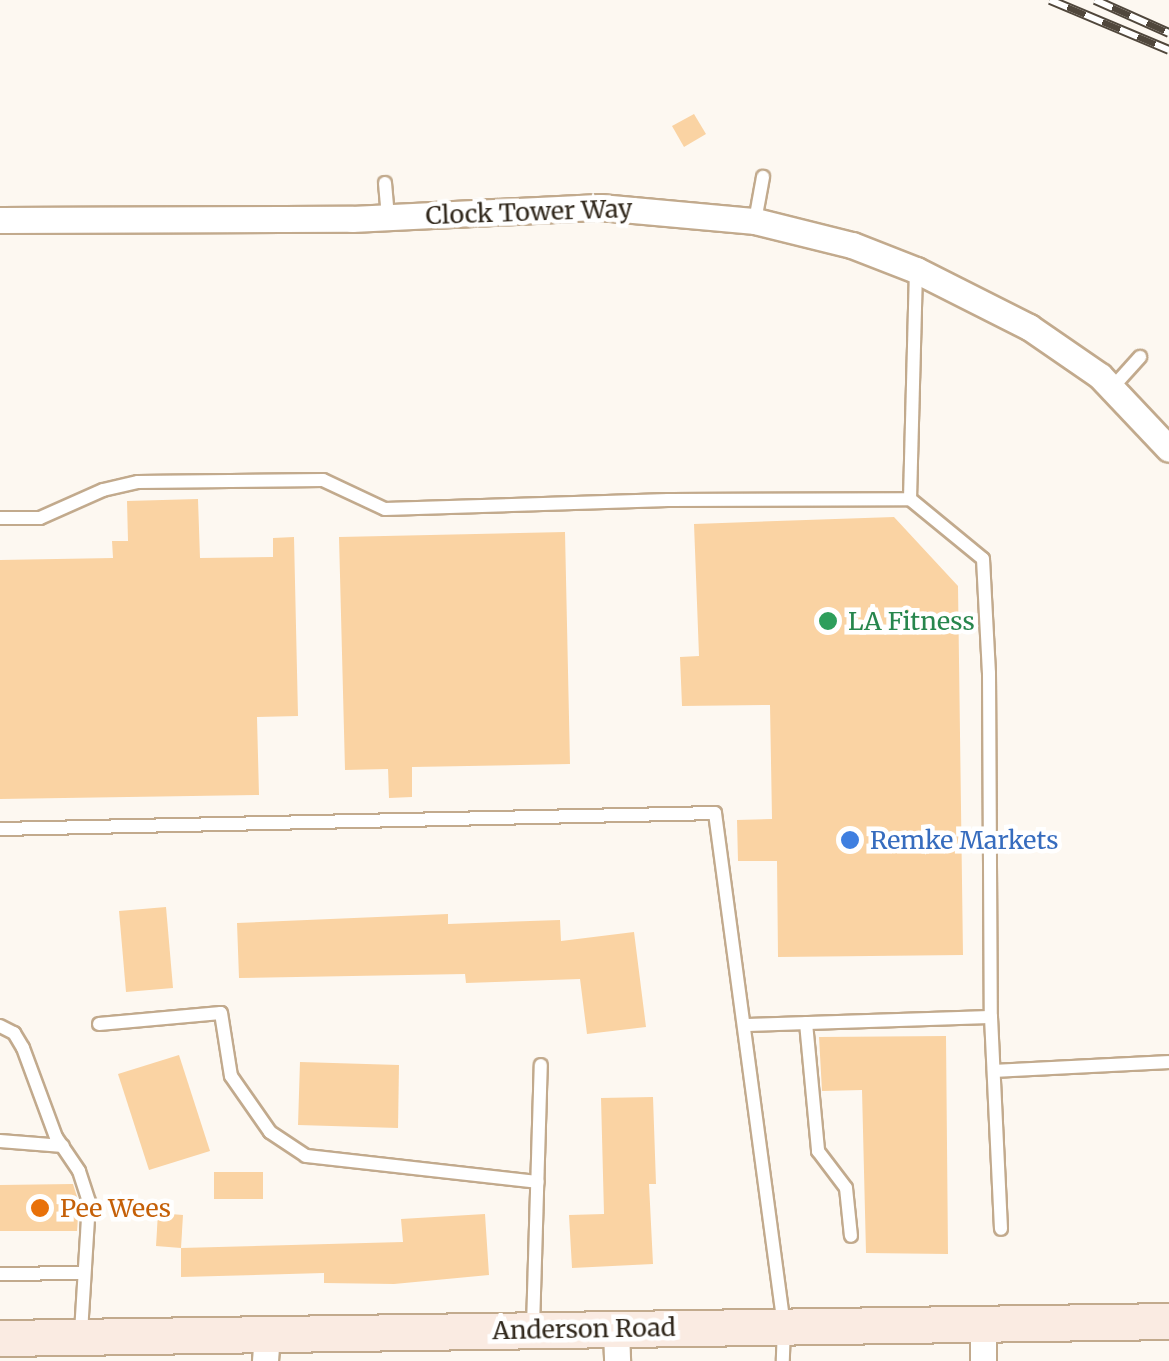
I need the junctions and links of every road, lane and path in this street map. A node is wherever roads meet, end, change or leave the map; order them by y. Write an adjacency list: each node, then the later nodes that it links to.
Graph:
1 (764, 178): 5 (lane)
2 (385, 183): 3 (lane)
3 (388, 217): 4 (street, Clock Tower Way); 5 (street, Clock Tower Way)
4 (0, 220)
5 (755, 221): 6 (street, Clock Tower Way)
6 (916, 270): 8 (street, Clock Tower Way); 10 (lane)
7 (1140, 357): 8 (lane)
8 (1112, 388): 9 (street, Clock Tower Way)
9 (1169, 449)
10 (910, 500): 11 (lane); 13 (lane)
11 (0, 518)
12 (0, 829): 16 (lane)
13 (991, 1017): 14 (lane); 20 (lane)
14 (806, 1023): 16 (lane); 25 (lane)
15 (99, 1024): 23 (lane)
16 (746, 1025): 33 (lane)
17 (0, 1026): 22 (lane)
18 (1169, 1062): 20 (lane)
19 (542, 1065): 23 (lane)
20 (994, 1071): 24 (lane)
21 (0, 1141): 22 (lane)
22 (63, 1146): 26 (lane)
23 (538, 1182): 30 (lane)
24 (1001, 1229)
25 (851, 1236)
26 (84, 1273): 27 (lane); 31 (lane)
27 (0, 1274)
28 (1169, 1321): 29 (street, Anderson Road)
29 (983, 1324): 33 (street, Anderson Road); 36 (street)
30 (533, 1331): 34 (street, Anderson Road); 35 (street, Anderson Road)
31 (81, 1336): 32 (street, Anderson Road); 35 (street, Anderson Road)
32 (0, 1338)
33 (784, 1344): 34 (street, Anderson Road)
34 (617, 1345)
35 (266, 1346)
36 (983, 1361)

